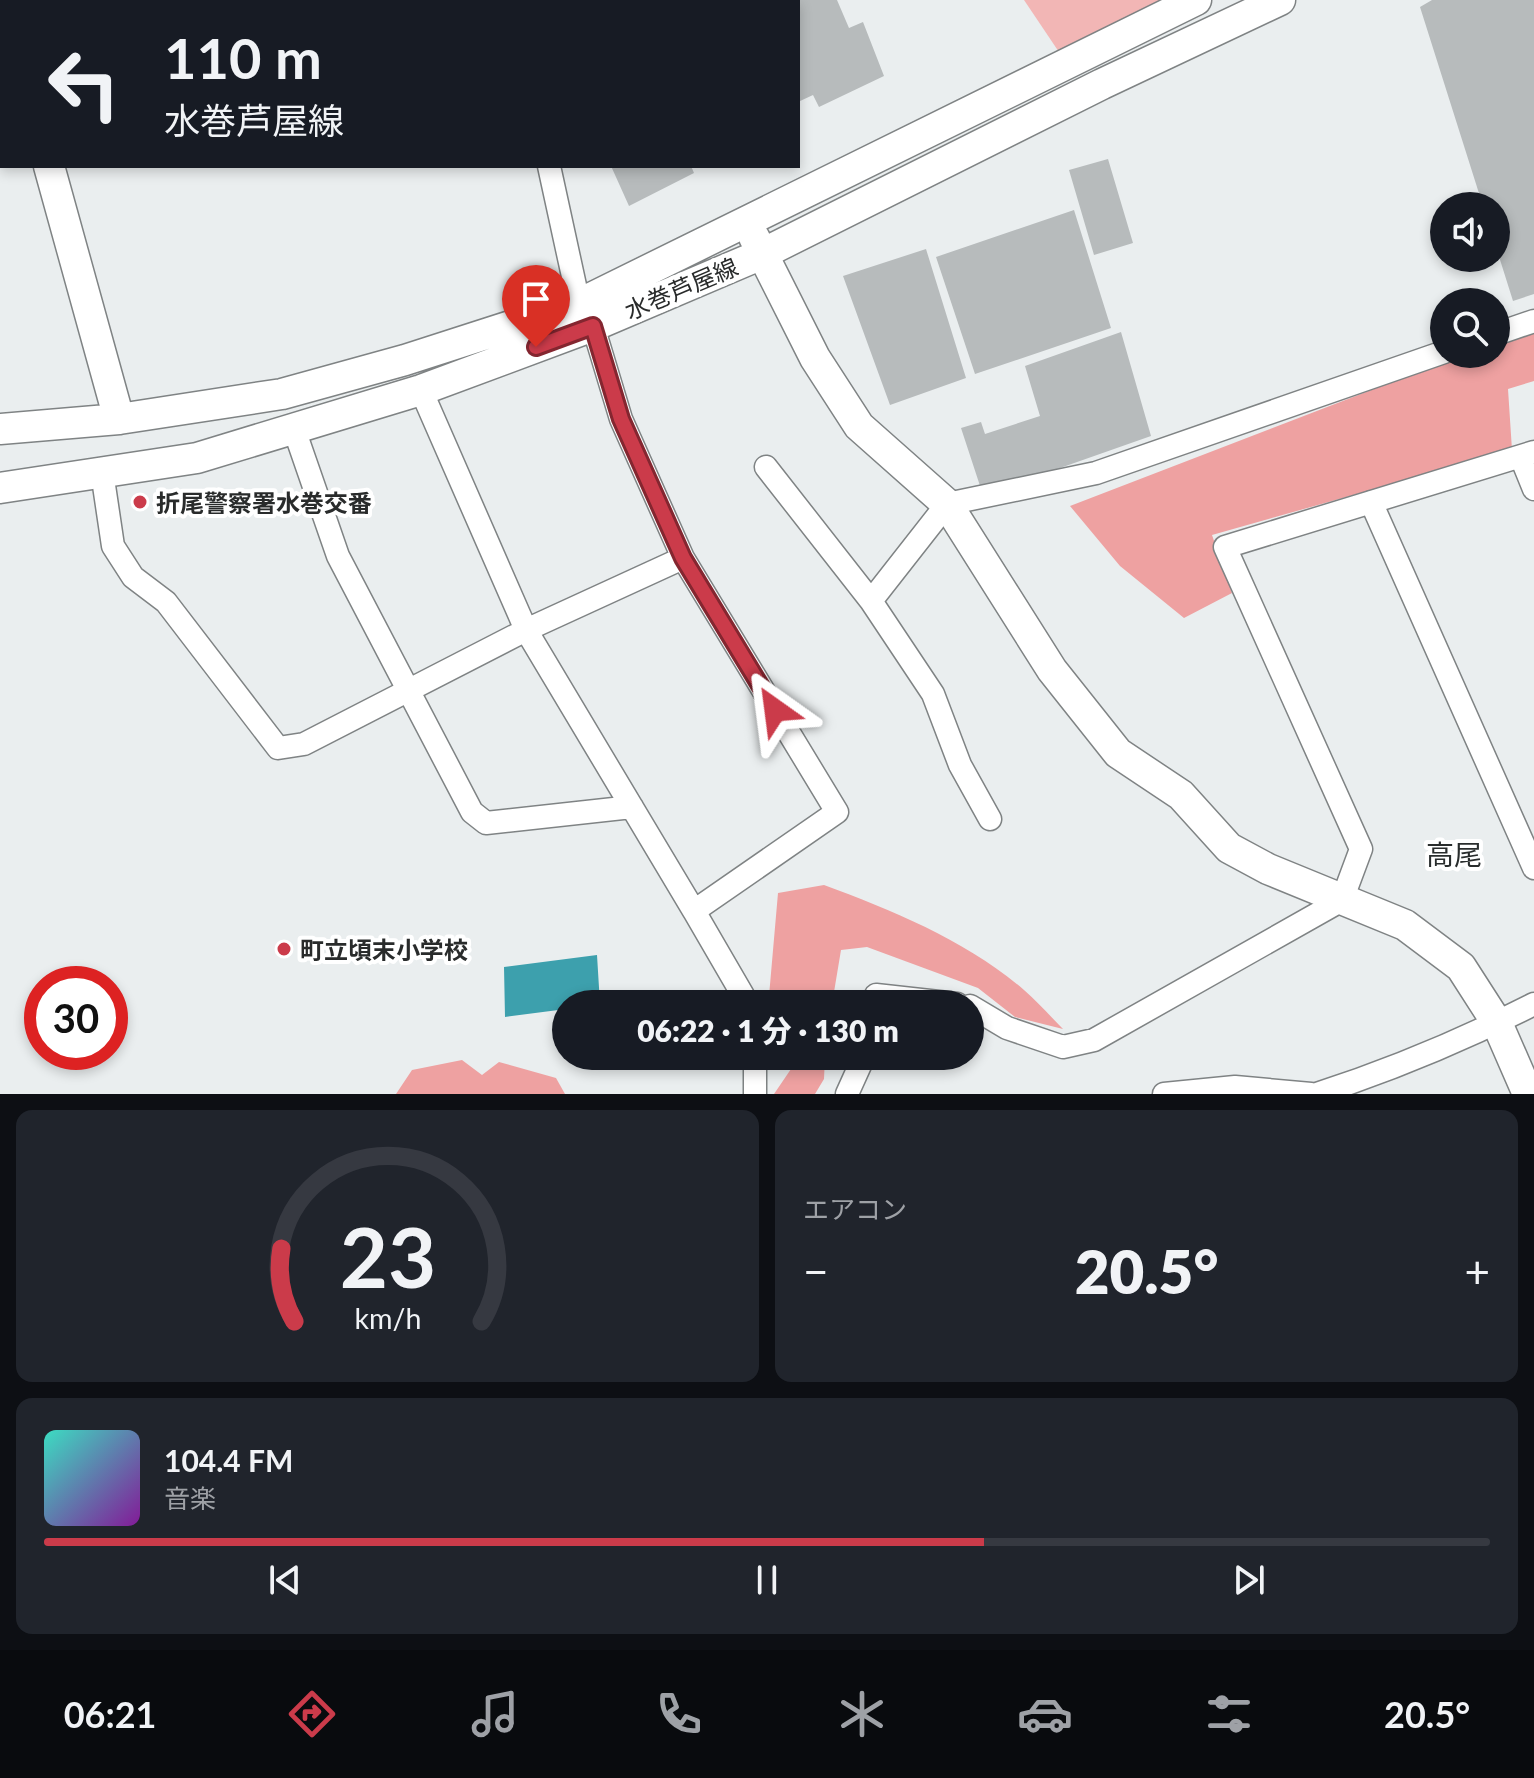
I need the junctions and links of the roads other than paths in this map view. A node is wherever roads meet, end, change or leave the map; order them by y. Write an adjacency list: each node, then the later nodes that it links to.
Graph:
1 (1196, 0): 5 (main road, 水巻芦屋線)
2 (1280, 0): 6 (main road, 水巻芦屋線)
3 (50, 168): 12 (main road)
4 (550, 168): 7 (street)
5 (746, 221): 6 (main road); 7 (main road, 水巻芦屋線)
6 (762, 254): 7 (main road, 水巻芦屋線); 21 (main road)
7 (586, 315): 11 (main road, 水巻芦屋線); 12 (main road, 水巻芦屋線); 22 (street)
8 (1534, 321): 9 (street)
9 (1510, 329)
10 (1430, 357): 21 (street)
11 (421, 390): 14 (main road, 水巻芦屋線); 24 (street)
12 (119, 419): 13 (main road, 水巻芦屋線)
13 (0, 429)
14 (294, 429): 17 (main road, 水巻芦屋線); 25 (street)
15 (1527, 454): 19 (street); 20 (street)
16 (766, 467): 23 (street)
17 (102, 472): 18 (main road, 水巻芦屋線); 25 (street)
18 (0, 488)
19 (1534, 489)
20 (1371, 502): 28 (street); 30 (street)
21 (947, 504): 23 (street); 30 (main road)
22 (683, 558): 24 (street); 31 (street)
23 (871, 601): 27 (street)
24 (526, 630): 25 (street); 26 (street)
25 (407, 692): 26 (street)
26 (632, 807): 31 (street)
27 (990, 819)
28 (1528, 838): 29 (street)
29 (1534, 868)
30 (1342, 900): 34 (street); 35 (main road)
31 (694, 911): 32 (street)
32 (740, 990)
33 (1534, 1004): 35 (street)
34 (984, 1014)
35 (1497, 1023): 38 (street); 43 (main road)
36 (755, 1070): 39 (street)
37 (858, 1070): 40 (street)
38 (1348, 1089): 42 (street)
39 (755, 1094)
40 (847, 1094)
41 (1164, 1094): 42 (street)
42 (1314, 1094)
43 (1528, 1094)

